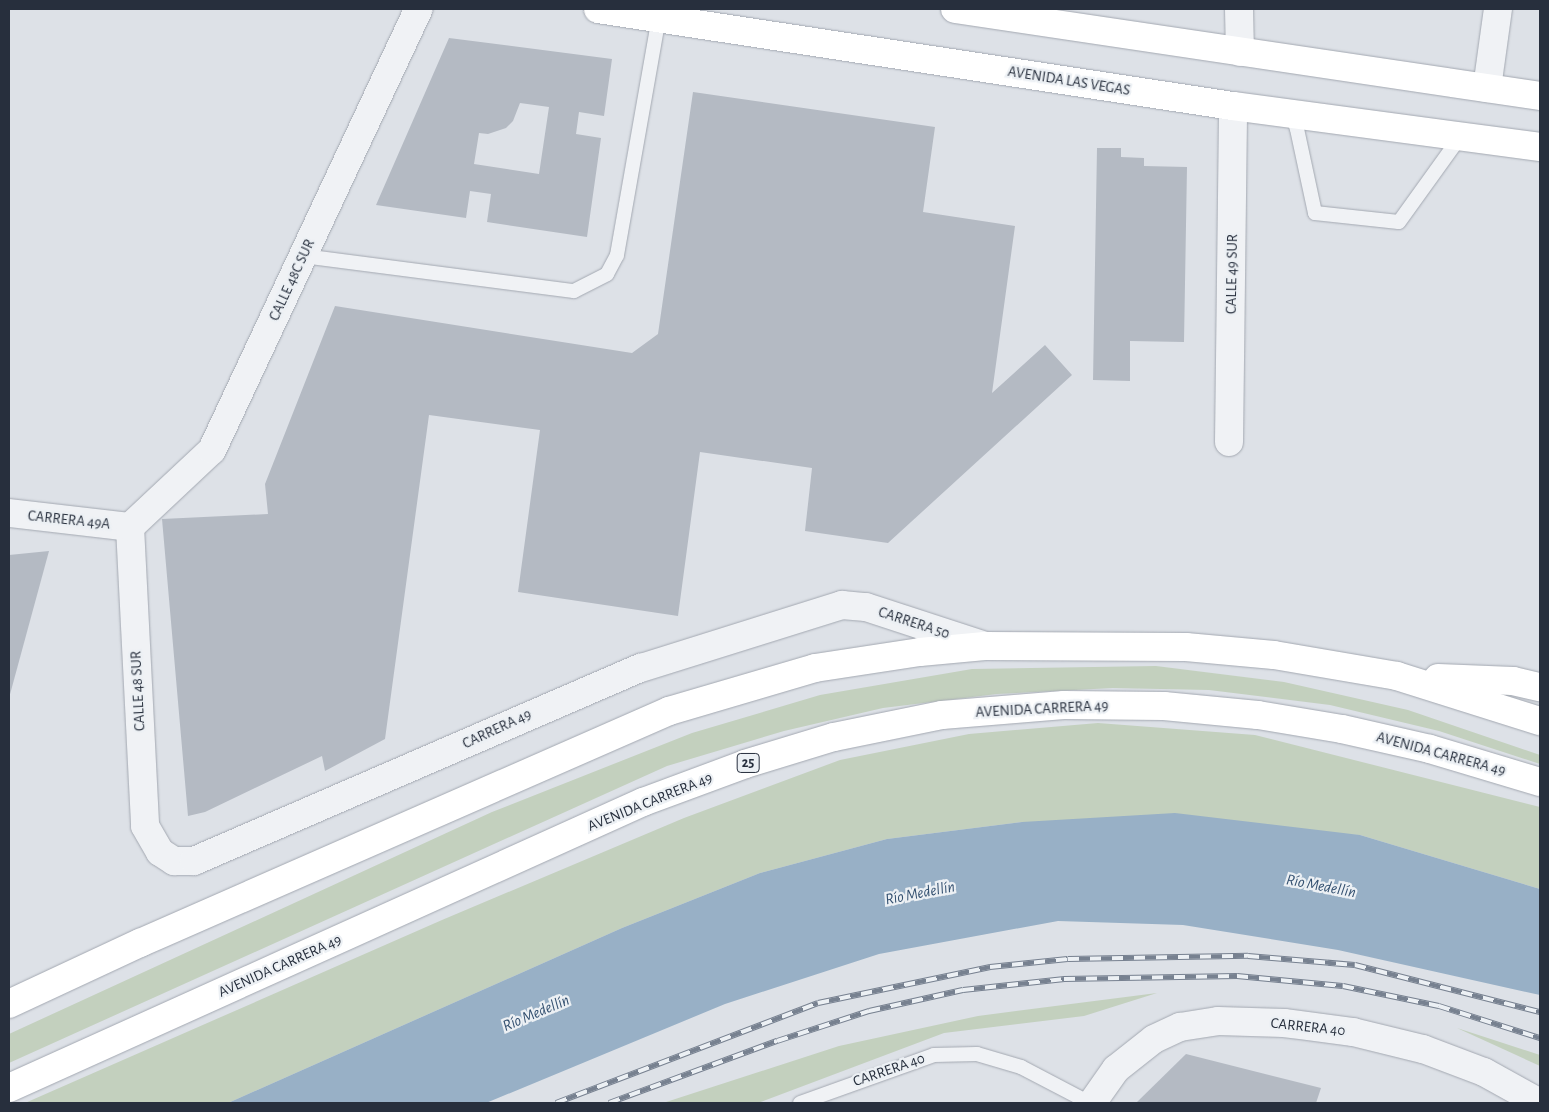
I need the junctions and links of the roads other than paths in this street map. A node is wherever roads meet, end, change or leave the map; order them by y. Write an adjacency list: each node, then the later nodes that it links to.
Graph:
1 (419, 9): 14 (street, CALLE 48C SUR)
2 (598, 9): 6 (main road, AVENIDA LAS VEGAS)
3 (955, 9): 7 (main road)
4 (1238, 9): 7 (street)
5 (1498, 9): 8 (street)
6 (659, 18): 10 (main road, AVENIDA LAS VEGAS); 14 (lane)
7 (1240, 52): 8 (main road)
8 (1486, 88): 9 (main road)
9 (1540, 96)
10 (1233, 106): 11 (main road, AVENIDA LAS VEGAS); 15 (street, CALLE 49 SUR)
11 (1291, 114): 12 (main road, AVENIDA LAS VEGAS); 12 (lane)
12 (1460, 137): 13 (main road, AVENIDA LAS VEGAS)
13 (1540, 148)
14 (303, 256): 17 (street, CALLE 48C SUR)
15 (1229, 442)
16 (9, 513): 17 (street, CARRERA 49A)
17 (130, 526): 24 (street, CALLE 48 SUR)
18 (842, 605): 19 (street, CARRERA 50); 24 (street, CARRERA 49)
19 (985, 646): 20 (main road); 25 (main road)
20 (1397, 676): 21 (main road); 22 (main road)
21 (1540, 687)
22 (1540, 720)
23 (1540, 782): 26 (main road, AVENIDA CARRERA 49 / 25)
24 (160, 852)
25 (9, 1004)
26 (9, 1088)
27 (800, 1103): 28 (lane, CARRERA 40)
28 (1091, 1103): 29 (street, CARRERA 40)
29 (1540, 1103)

